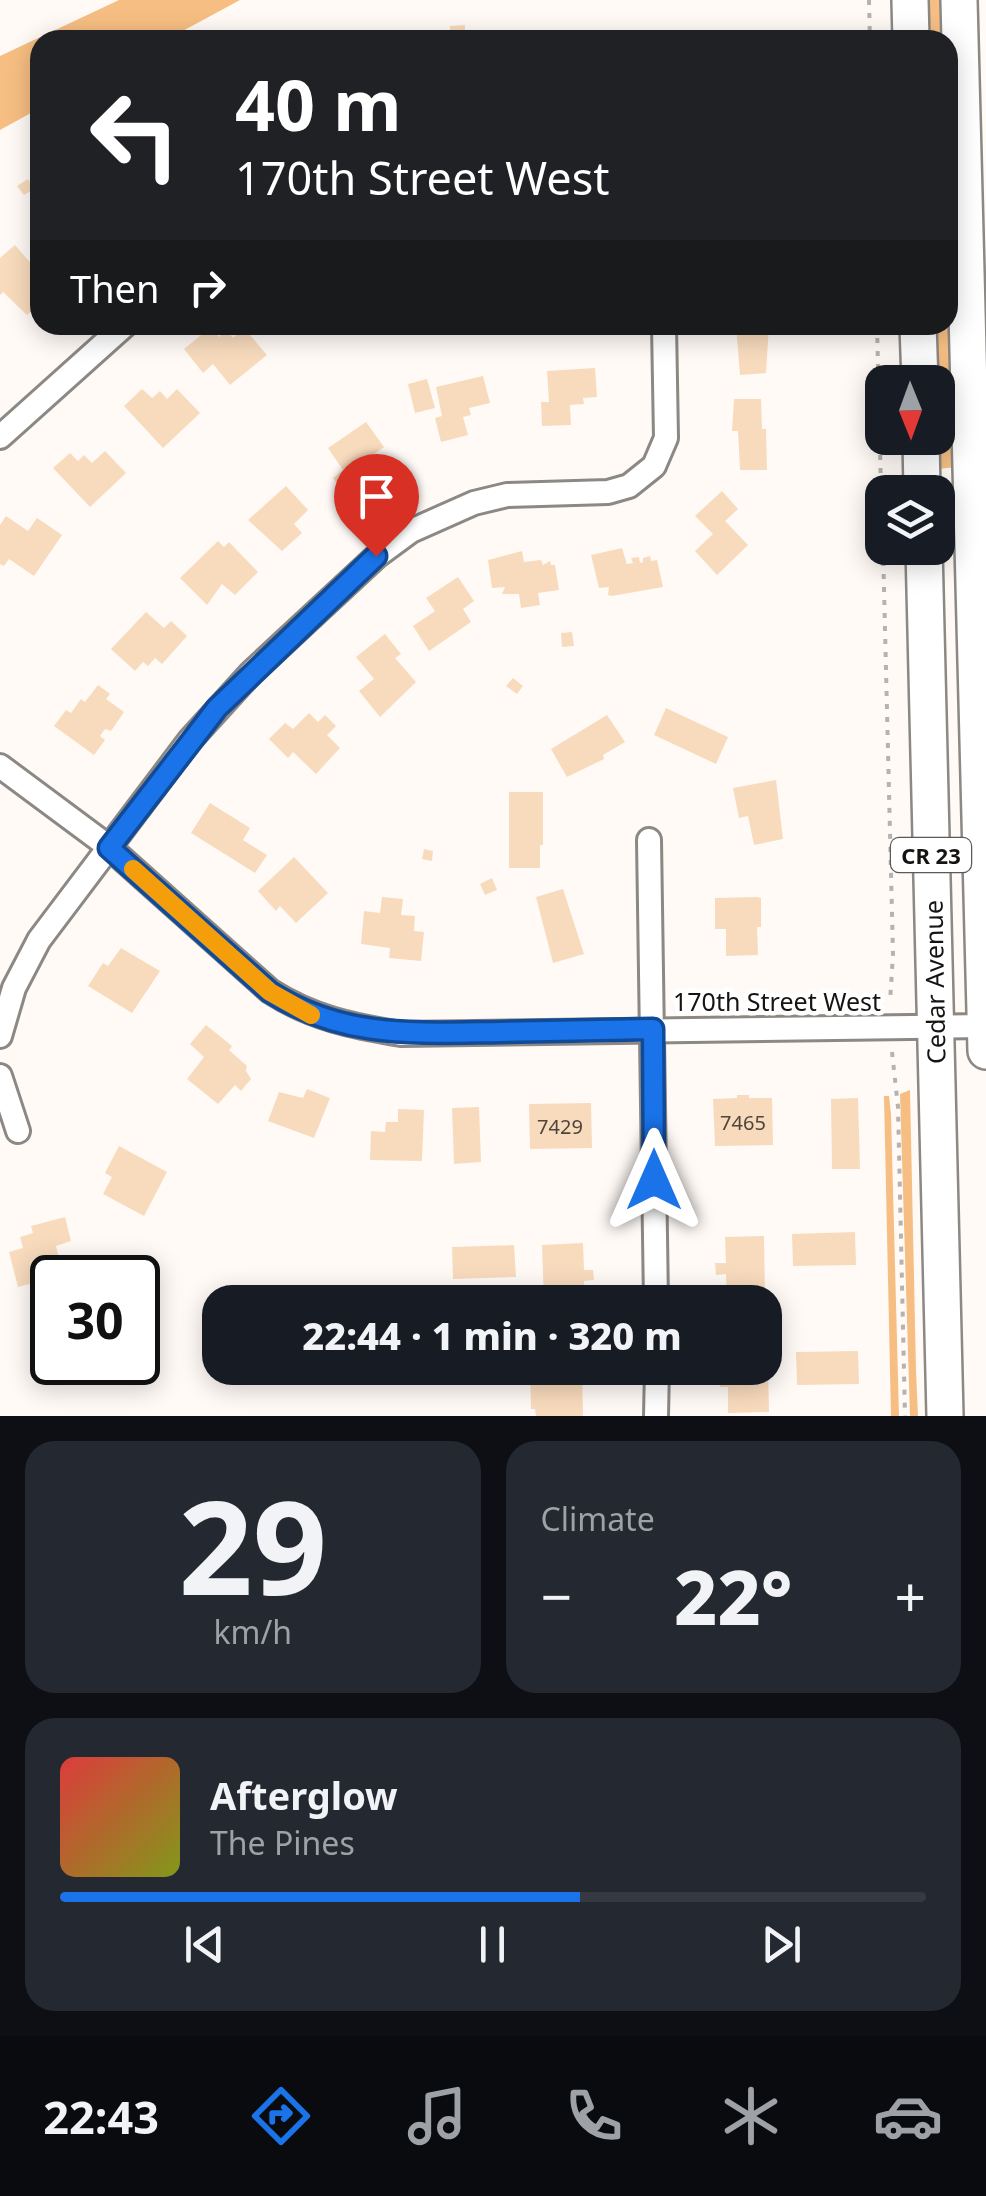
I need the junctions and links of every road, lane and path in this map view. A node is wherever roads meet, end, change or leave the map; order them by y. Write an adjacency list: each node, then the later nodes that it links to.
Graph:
1 (869, 0): 4 (path)
2 (910, 0): 5 (main road)
3 (960, 0): 18 (main road, Cedar Avenue / CR 23)
4 (870, 30)
5 (911, 30)
6 (113, 335): 11 (street)
7 (664, 335): 17 (street)
8 (877, 335): 12 (path)
9 (918, 335): 10 (main road)
10 (919, 365)
11 (5, 422)
12 (881, 475)
13 (883, 565): 21 (path)
14 (924, 565): 19 (main road, Cedar Avenue / CR 23)
15 (0, 766): 17 (street, 170th Street West)
16 (649, 840): 20 (street)
17 (109, 848): 20 (street, 170th Street West); 22 (street)
18 (986, 1026): 19 (street, 170th Street West); 23 (main road, Cedar Avenue / CR 23)
19 (934, 1028): 21 (street, 170th Street West); 30 (main road, Cedar Avenue / CR 23)
20 (653, 1029): 21 (street, 170th Street West); 26 (street)
21 (890, 1029): 29 (path)
22 (0, 1036)
23 (986, 1052)
24 (0, 1076): 25 (street)
25 (18, 1131)
26 (656, 1285)
27 (657, 1385): 28 (street)
28 (656, 1416)
29 (905, 1416)
30 (945, 1416)

